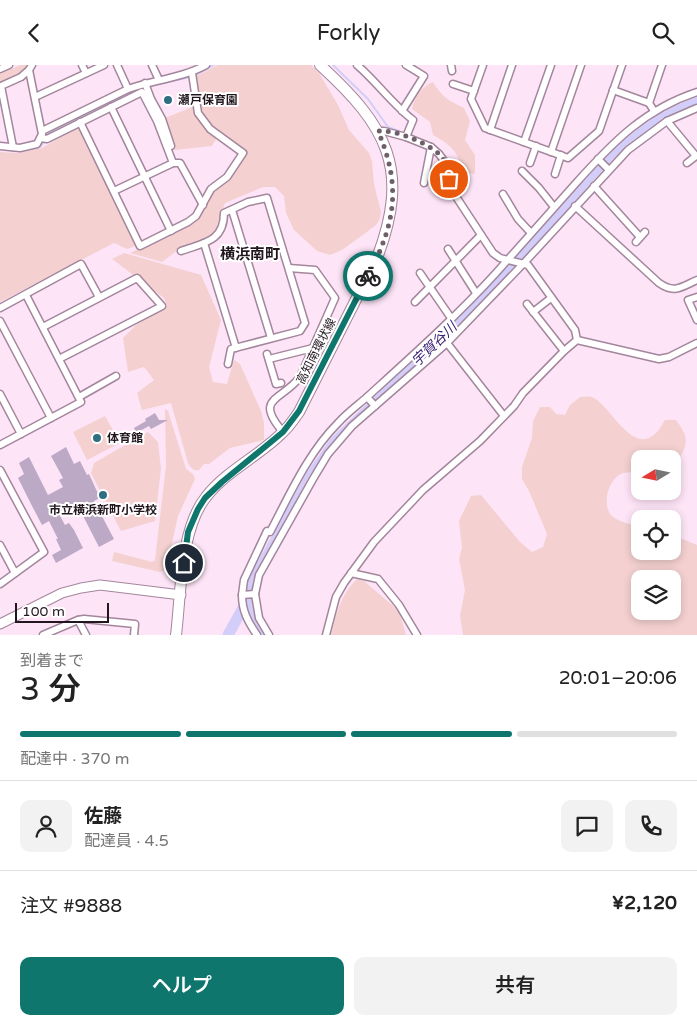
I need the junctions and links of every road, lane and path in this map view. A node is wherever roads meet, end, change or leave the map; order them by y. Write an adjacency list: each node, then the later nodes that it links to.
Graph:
1 (9, 65): 17 (street)
2 (82, 65): 19 (street)
3 (104, 65): 19 (street)
4 (117, 65): 23 (street)
5 (152, 65): 20 (street)
6 (206, 65): 18 (street)
7 (358, 65): 31 (street)
8 (406, 65): 31 (street)
9 (483, 65): 25 (street)
10 (512, 65): 35 (street)
11 (551, 65): 39 (street)
12 (581, 65): 45 (street)
13 (622, 65): 24 (street)
14 (662, 65): 28 (street)
15 (322, 66): 36 (main road, 高知南環状線)
16 (31, 67): 27 (street); 43 (street)
17 (0, 69)
18 (192, 70): 20 (street); 59 (street)
19 (86, 73): 27 (street)
20 (159, 80): 21 (street)
21 (145, 83): 23 (street); 41 (street)
22 (453, 84): 25 (street)
23 (128, 89): 37 (street)
24 (614, 90): 28 (street); 46 (street)
25 (474, 91): 35 (street)
26 (697, 92): 32 (street)
27 (35, 97): 37 (street)
28 (649, 103): 32 (street)
29 (111, 107): 34 (street); 48 (street); 54 (street)
30 (697, 108): 33 (street)
31 (402, 111): 38 (street)
32 (654, 111): 47 (street)
33 (667, 121): 50 (street); 51 (street)
34 (80, 122): 37 (street); 57 (street)
35 (490, 130): 39 (street)
36 (378, 131): 38 (street); 107 (main road, 高知南環状線)
37 (41, 134): 43 (street)
38 (406, 137): 44 (street)
39 (524, 142): 42 (street)
40 (0, 146): 43 (street)
41 (171, 146)
42 (536, 146): 45 (street); 49 (street)
43 (14, 147)
44 (431, 147): 55 (street); 65 (street)
45 (551, 152): 46 (street)
46 (561, 155): 53 (street)
47 (598, 160): 51 (street); 61 (street)
48 (173, 163): 54 (street); 59 (street)
49 (530, 163)
50 (687, 163)
51 (607, 168): 56 (street)
52 (522, 171): 61 (street)
53 (555, 173)
54 (145, 177): 57 (street); 63 (street)
55 (424, 183)
56 (594, 186): 60 (street); 66 (street)
57 (114, 191): 63 (street)
58 (502, 194): 64 (street)
59 (202, 205): 63 (street)
60 (575, 206): 72 (street); 75 (street)
61 (554, 207): 64 (street)
62 (232, 210): 67 (street); 73 (street); 90 (street)
63 (171, 231)
64 (531, 233): 70 (street)
65 (481, 235): 70 (street); 71 (street)
66 (640, 237)
67 (204, 243): 69 (street); 94 (street)
68 (448, 249): 71 (street)
69 (181, 251)
70 (509, 260): 72 (street); 77 (street)
71 (455, 261): 76 (street); 77 (street)
72 (522, 263): 81 (street); 92 (street)
73 (289, 268): 90 (street); 95 (street)
74 (420, 273): 76 (street)
75 (697, 280)
76 (430, 287): 82 (street); 86 (street)
77 (476, 293): 86 (street)
78 (26, 295): 79 (street); 84 (street); 89 (street)
79 (99, 297): 89 (street); 97 (street)
80 (697, 297): 87 (street)
81 (551, 298): 85 (street); 91 (street)
82 (415, 302)
83 (527, 304): 85 (street)
84 (0, 308)
85 (533, 312): 96 (street)
86 (451, 318): 103 (street)
87 (697, 320)
88 (0, 321): 106 (street)
89 (43, 327): 97 (street)
90 (271, 338): 94 (street)
91 (577, 340): 93 (street); 96 (street)
92 (447, 343): 104 (street); 105 (street)
93 (697, 343)
94 (236, 348): 98 (street)
95 (313, 348): 100 (street); 107 (street)
96 (564, 351): 105 (street)
97 (59, 359): 102 (street)
98 (228, 364)
99 (116, 377): 102 (street)
100 (281, 383)
101 (0, 394): 108 (street)
102 (79, 397): 106 (street)
103 (368, 397): 104 (street); 117 (street)
104 (374, 405): 115 (street)
105 (504, 417): 113 (street)
106 (51, 418): 108 (street)
107 (283, 432): 116 (main road, 高知南環状線)
108 (21, 434): 109 (street)
109 (0, 445)
110 (0, 469): 112 (street)
111 (0, 545): 112 (street)
112 (15, 573): 114 (street)
113 (351, 573): 126 (street); 127 (street)
114 (0, 584)
115 (254, 594): 117 (street); 125 (street)
116 (180, 595): 119 (street); 123 (main road, 高知南環状線)
117 (243, 595): 124 (street)
118 (78, 620): 120 (street); 121 (street); 122 (street)
119 (0, 624)
120 (45, 635)
121 (86, 635)
122 (134, 635)
123 (176, 635)
124 (257, 635)
125 (269, 635)
126 (326, 635)
127 (416, 635)

